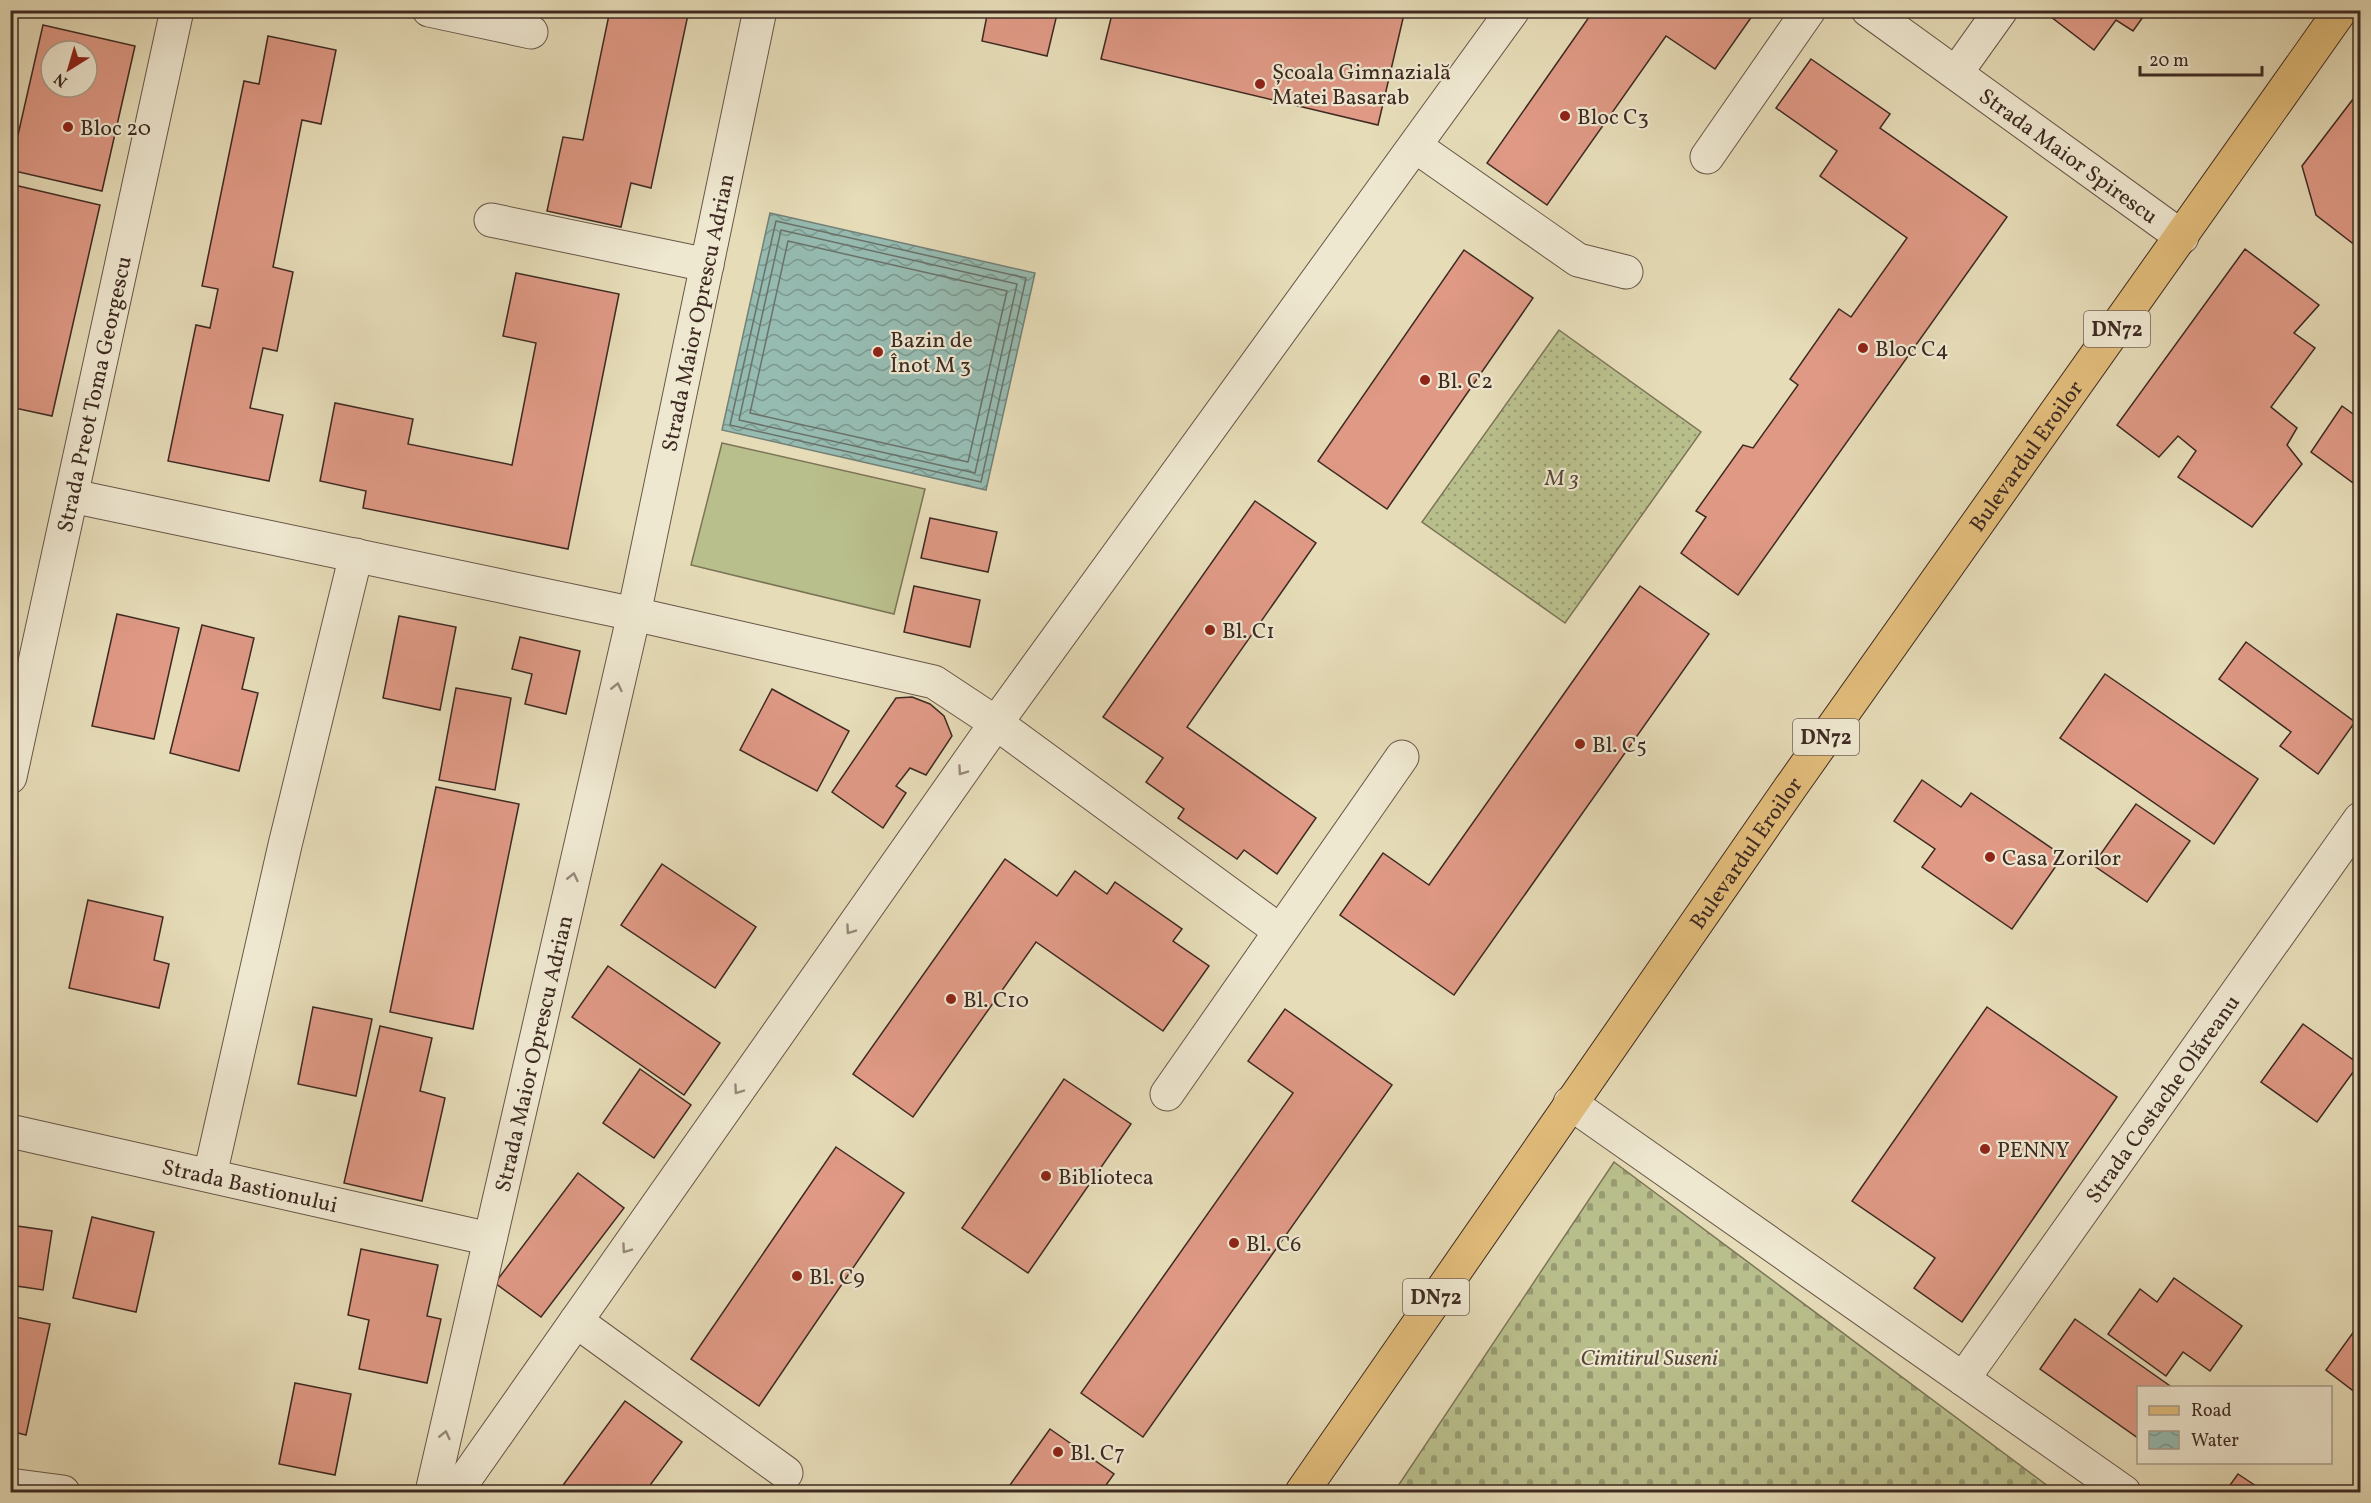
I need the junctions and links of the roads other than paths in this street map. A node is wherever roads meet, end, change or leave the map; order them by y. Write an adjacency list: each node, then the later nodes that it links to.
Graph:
1 (177, 10): 17 (street, Strada Preot Toma Georgescu)
2 (429, 10): 9 (street)
3 (760, 10): 15 (street, Strada Maior Oprescu Adrian)
4 (1513, 10): 11 (street)
5 (1809, 10): 12 (street)
6 (1868, 10): 10 (street, Strada Maior Spirescu)
7 (2001, 10): 10 (street, Strada Maior Spirescu)
8 (2341, 10): 14 (main road, Bulevardul Eroilor / DN72)
9 (531, 32)
10 (1956, 73): 14 (street, Strada Maior Spirescu)
11 (1415, 146): 16 (street); 20 (street)
12 (1707, 157)
13 (490, 220): 15 (street)
14 (2182, 237): 26 (main road, Bulevardul Eroilor / DN72)
15 (707, 265): 19 (street, Strada Maior Oprescu Adrian)
16 (1626, 272)
17 (72, 496): 18 (street); 22 (street, Strada Preot Toma Georgescu)
18 (356, 555): 19 (street); 28 (street)
19 (634, 614): 20 (street); 29 (street, Strada Maior Oprescu Adrian, one-way to 19)
20 (996, 723): 24 (street); 30 (street, one-way to 30)
21 (1402, 757): 24 (street)
22 (10, 777)
23 (2361, 819): 31 (street, Strada Costache Olăreanu)
24 (1280, 931): 25 (street)
25 (1167, 1094)
26 (1570, 1102): 31 (street); 37 (main road, Bulevardul Eroilor / DN72)
27 (10, 1131): 28 (street, Strada Bastionului)
28 (210, 1175): 29 (street, Strada Bastionului)
29 (490, 1239): 35 (street, Strada Maior Oprescu Adrian, one-way to 29)
30 (576, 1321): 32 (street); 36 (street)
31 (1963, 1379): 38 (street)
32 (786, 1473)
33 (10, 1485): 34 (street)
34 (63, 1492)
35 (432, 1492)
36 (456, 1492)
37 (1302, 1492)
38 (2124, 1492)

